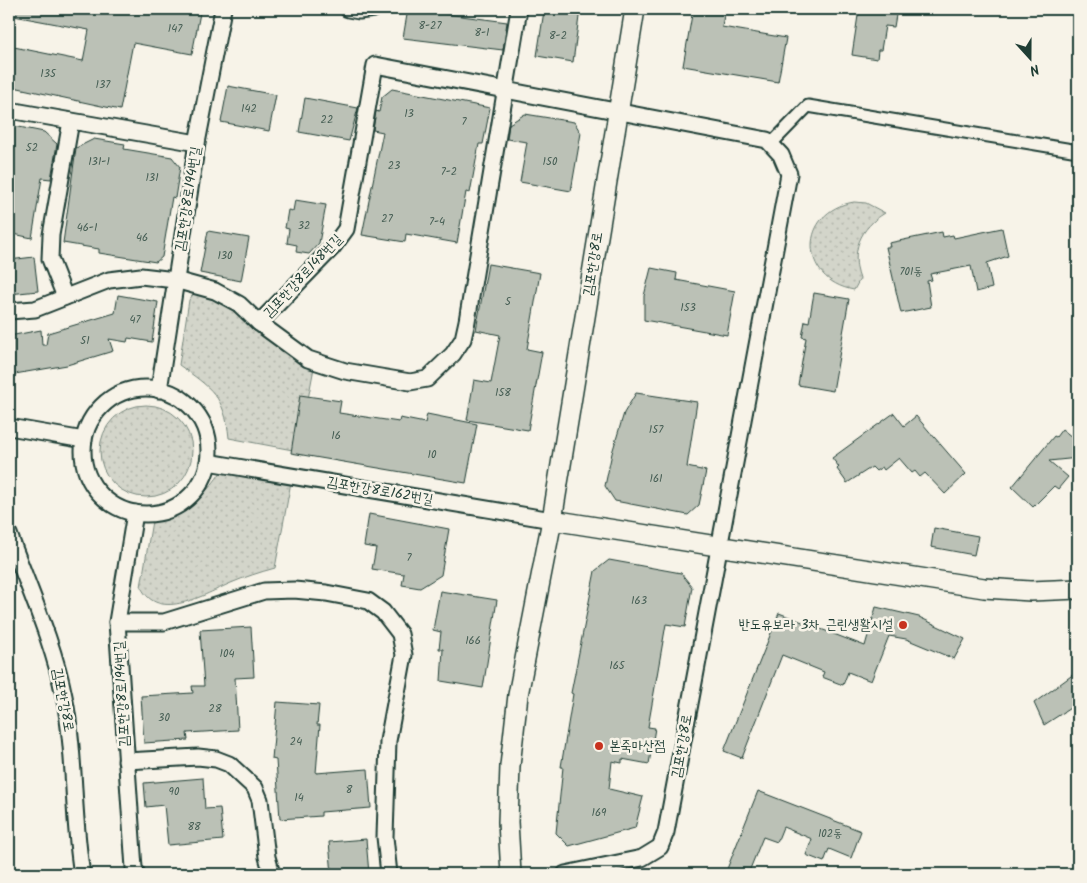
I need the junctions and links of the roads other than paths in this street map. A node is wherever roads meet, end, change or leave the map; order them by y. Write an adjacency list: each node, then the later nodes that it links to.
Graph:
1 (224, 9): 10 (street, 김포한강8로194번길)
2 (348, 9): 3 (street)
3 (374, 9)
4 (519, 9): 6 (street)
5 (635, 9): 8 (street, 김포한강8로)
6 (504, 89): 8 (street, 김포한강8로148번길); 16 (street, 김포한강8로148번길); 16 (street)
7 (9, 110): 9 (street)
8 (617, 110): 11 (street, 김포한강8로148번길); 22 (street, 김포한강8로)
9 (71, 121): 10 (street); 14 (street)
10 (197, 143): 13 (street, 김포한강8로194번길)
11 (771, 144): 12 (street); 24 (street, 김포한강8로)
12 (1078, 151)
13 (174, 280): 14 (street, 김포한강8로148번길); 16 (street, 김포한강8로148번길); 17 (street, 김포한강8로194번길)
14 (65, 297): 15 (street, 김포한강8로148번길)
15 (9, 311)
16 (259, 323)
17 (159, 390): 19 (street); 20 (street)
18 (9, 427): 19 (street)
19 (84, 440): 21 (street)
20 (208, 462): 21 (street); 22 (street, 김포한강8로162번길)
21 (135, 514): 26 (street, 김포한강8로194번길)
22 (552, 520): 24 (street); 32 (street, 김포한강8로)
23 (9, 534): 28 (street, 김포한강8로)
24 (718, 547): 25 (street); 33 (street, 김포한강8로)
25 (1078, 589)
26 (117, 622): 27 (street, 김포한강8로194번길); 31 (street)
27 (126, 761): 29 (street, 김포한강8로194번길); 30 (street)
28 (82, 874)
29 (137, 874)
30 (272, 874)
31 (389, 874)
32 (510, 874)
33 (565, 874)

